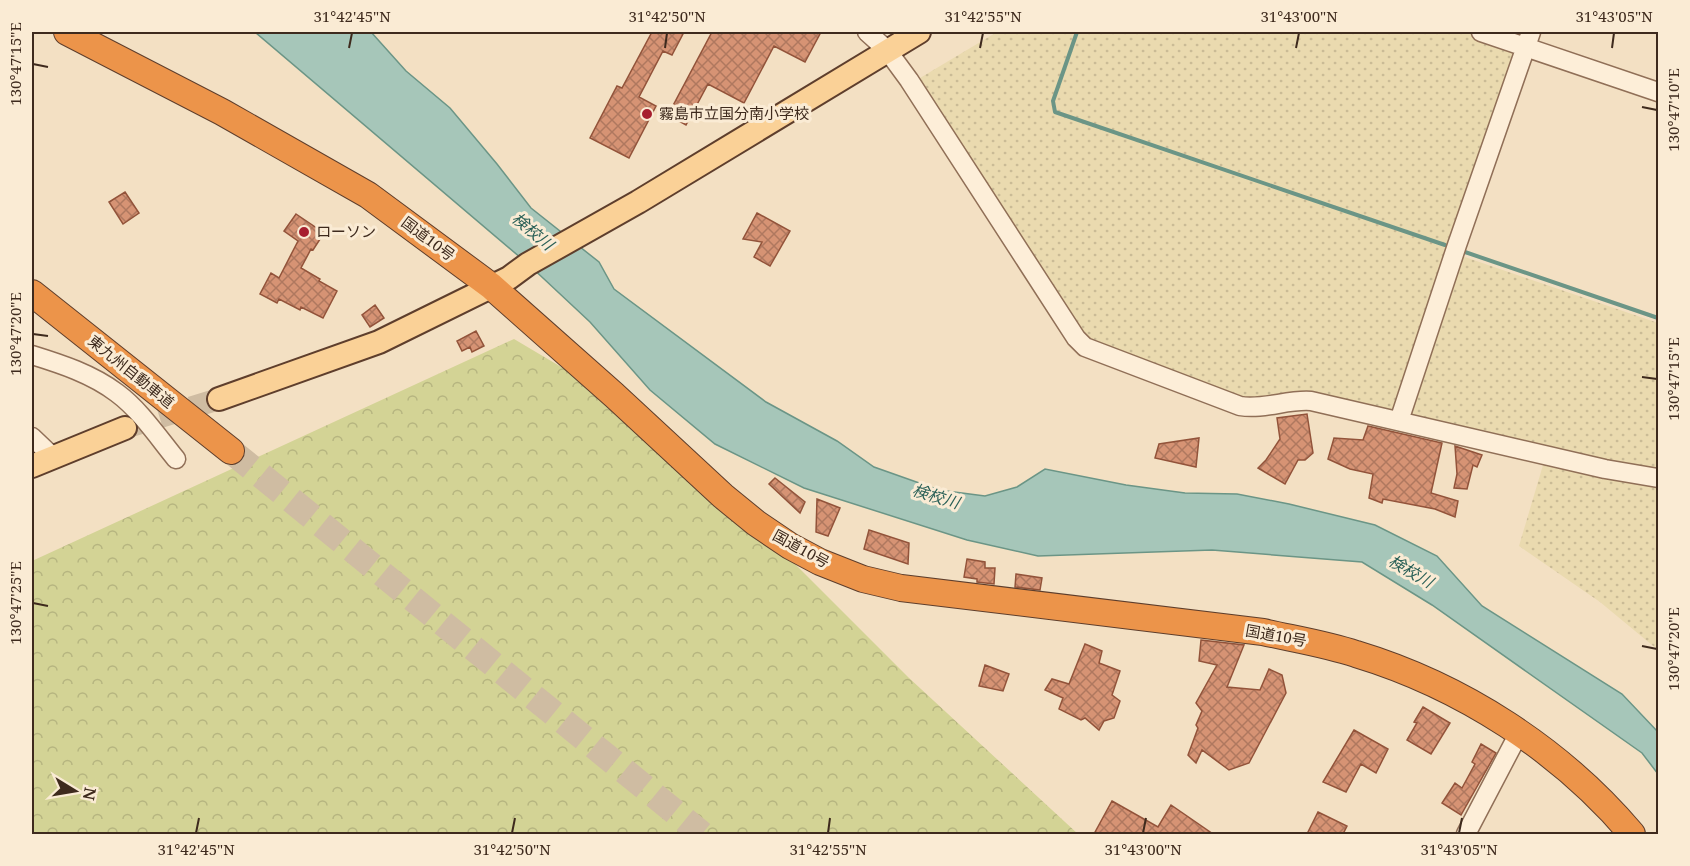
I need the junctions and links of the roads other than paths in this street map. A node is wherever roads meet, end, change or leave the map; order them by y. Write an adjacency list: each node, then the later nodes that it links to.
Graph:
1 (67, 32): 8 (highway, 国道10号)
2 (867, 32): 6 (street)
3 (919, 32): 6 (main road)
4 (1481, 32): 5 (street)
5 (1529, 39): 7 (street); 13 (street)
6 (887, 50): 8 (main road); 13 (street)
7 (1659, 92)
8 (500, 282): 12 (main road); 20 (highway, 国道10号)
9 (32, 293): 10 (highway, 東九州自動車道)
10 (32, 308)
11 (32, 355): 17 (street)
12 (219, 399)
13 (1399, 421): 19 (street)
14 (125, 428): 16 (main road)
15 (32, 437): 16 (street)
16 (53, 457): 18 (main road)
17 (176, 459)
18 (32, 466)
19 (1659, 478)
20 (1519, 734): 21 (street); 22 (highway, 国道10号)
21 (1466, 834)
22 (1632, 834)

